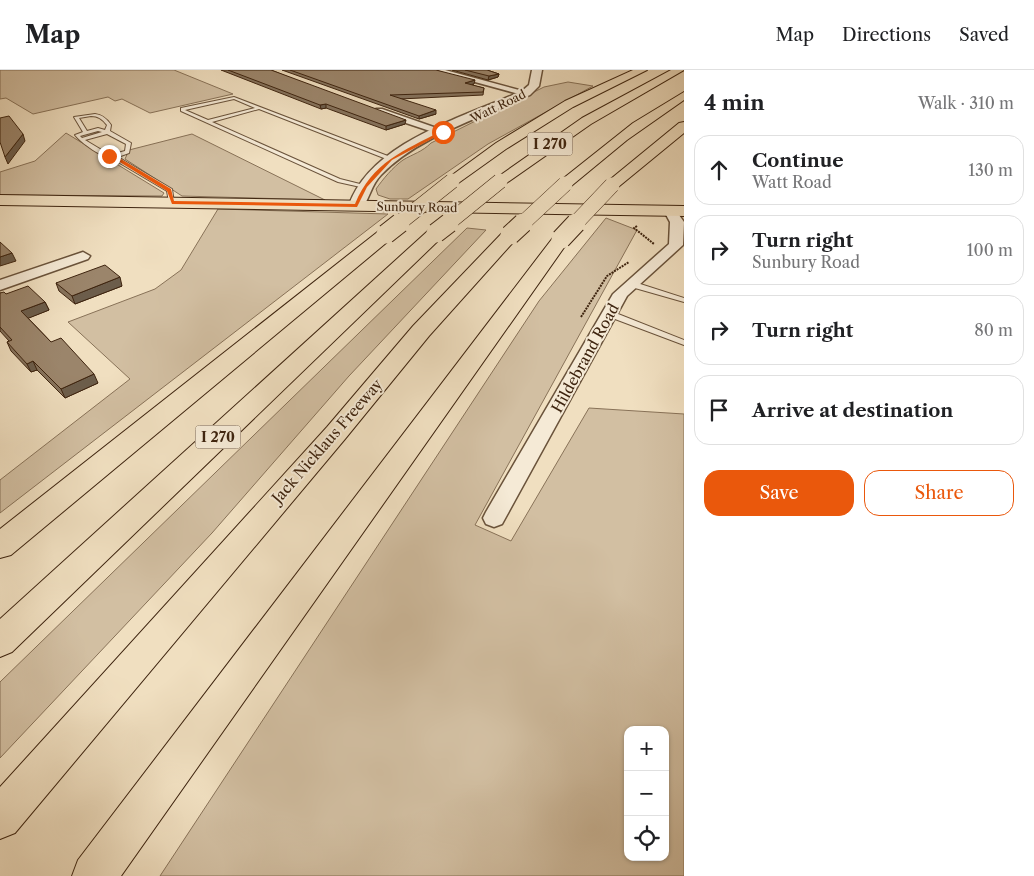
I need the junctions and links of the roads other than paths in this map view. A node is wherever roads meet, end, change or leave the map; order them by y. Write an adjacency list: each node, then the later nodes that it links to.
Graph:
1 (436, 70): 5 (street)
2 (537, 70): 5 (street, Watt Road)
3 (642, 70): 29 (main road, bridge)
4 (679, 70): 30 (main road, I 270, bridge)
5 (526, 93): 13 (street, Watt Road)
6 (684, 95): 31 (main road, Jack Nicklaus Freeway / I 270, bridge)
7 (259, 108): 9 (lane); 9 (lane); 16 (lane)
8 (373, 108): 13 (street)
9 (208, 122): 17 (lane)
10 (684, 126): 32 (main road, bridge)
11 (86, 131): 12 (lane); 12 (lane); 14 (lane)
12 (107, 132): 14 (lane); 15 (lane)
13 (443, 132): 16 (street, Watt Road)
14 (81, 140): 15 (lane)
15 (114, 157): 19 (lane)
16 (391, 159): 17 (street, Watt Road)
17 (365, 186): 20 (street, Watt Road)
18 (0, 200): 19 (main road, Sunbury Road)
19 (172, 202): 20 (main road, Sunbury Road)
20 (357, 205): 21 (main road, Sunbury Road)
21 (677, 211): 24 (street, Hildebrand Road)
22 (83, 256): 23 (street)
23 (0, 284)
24 (631, 284): 25 (lane); 26 (street, Hildebrand Road)
25 (684, 300)
26 (610, 314): 27 (lane); 28 (street, Hildebrand Road)
27 (684, 343)
28 (494, 518)
29 (0, 546)
30 (0, 640)
31 (0, 818)
32 (94, 876)

